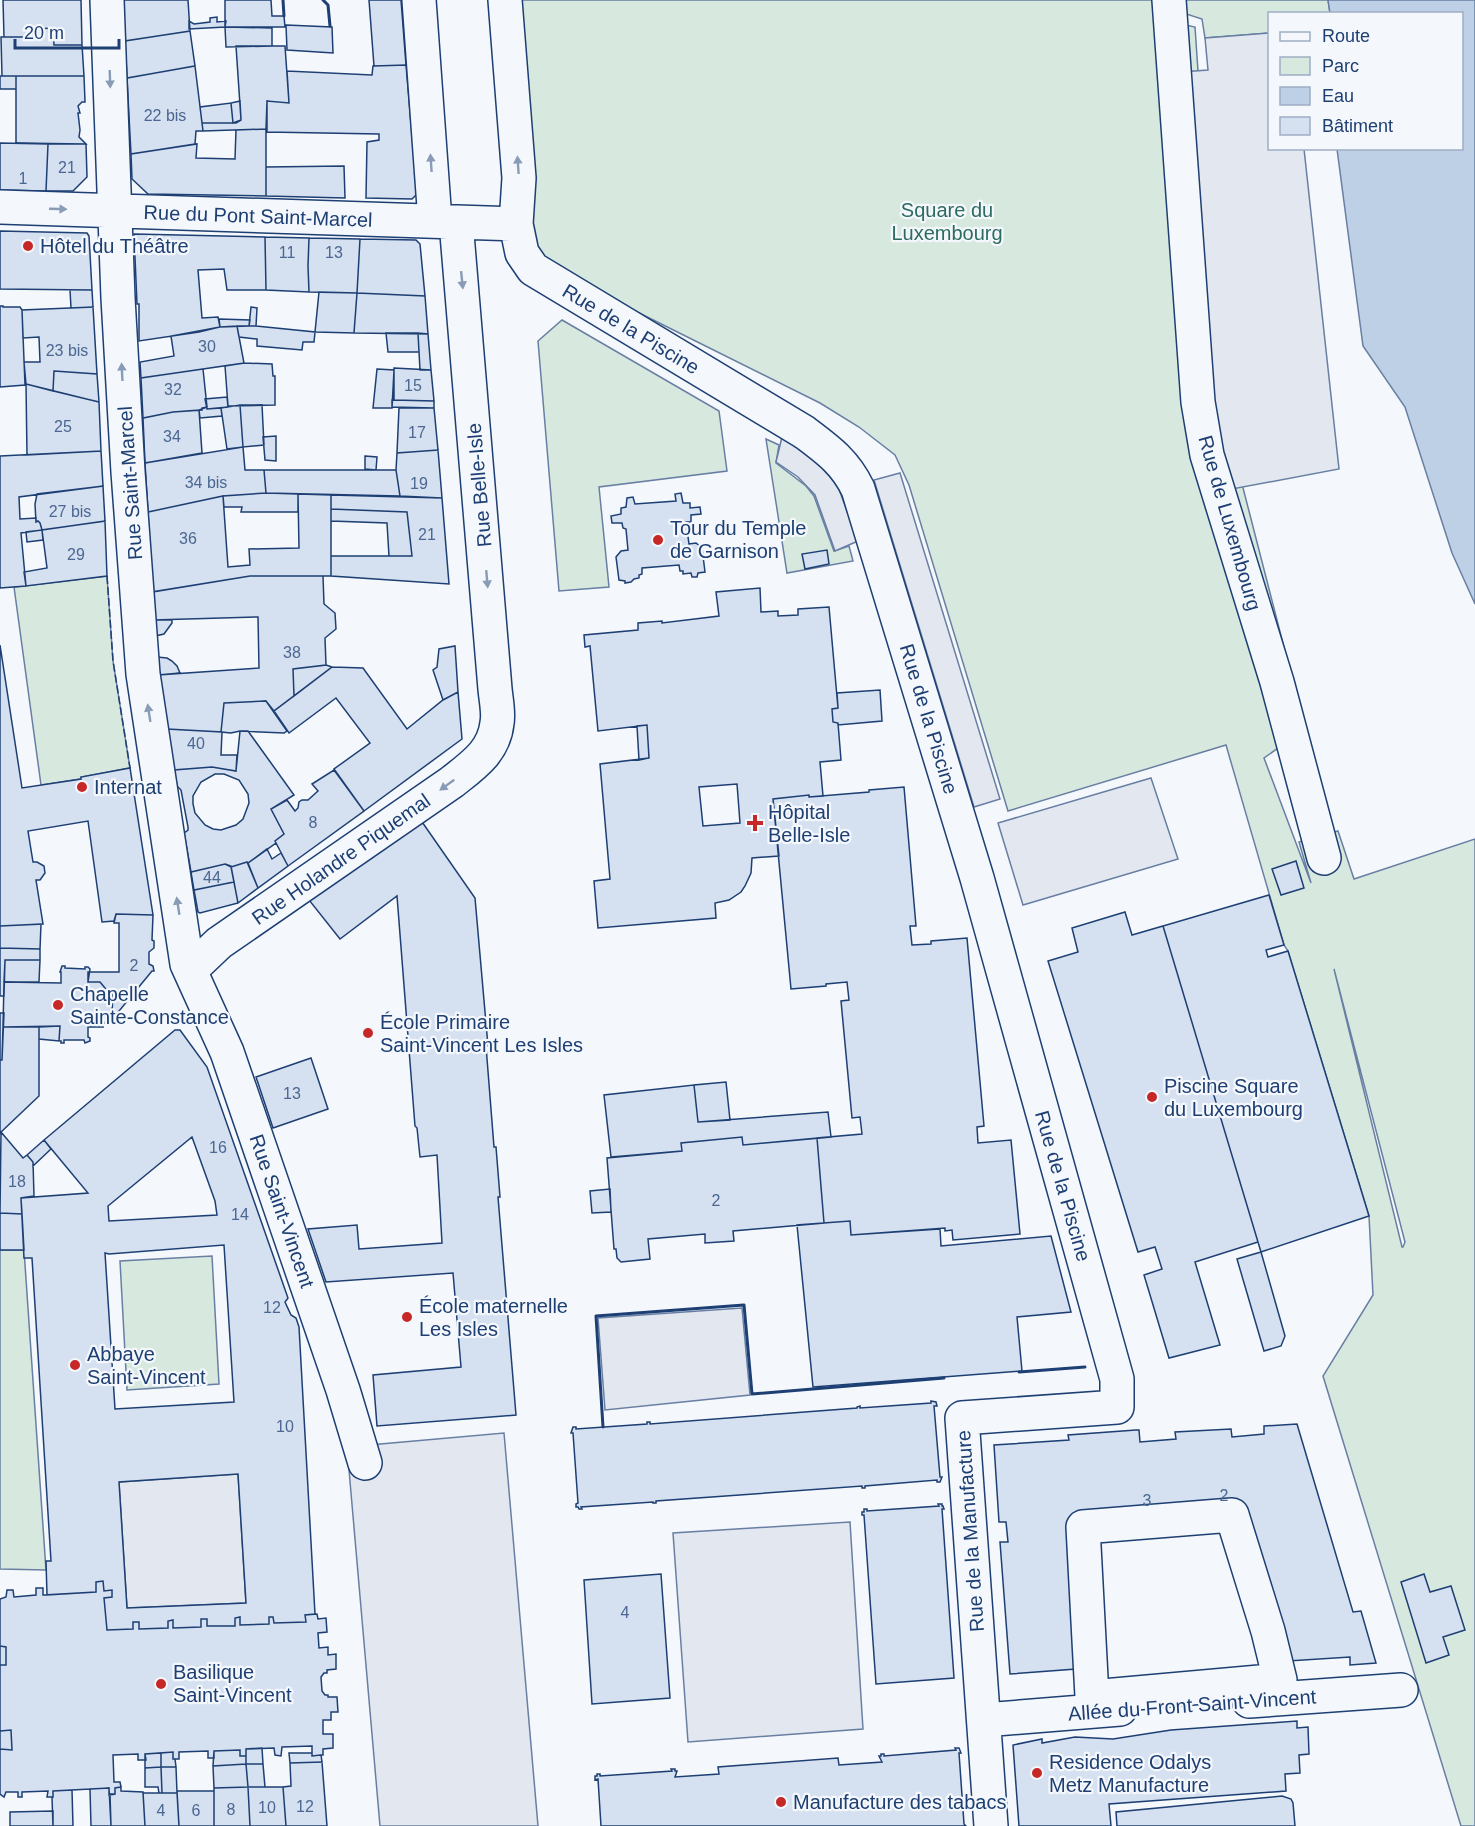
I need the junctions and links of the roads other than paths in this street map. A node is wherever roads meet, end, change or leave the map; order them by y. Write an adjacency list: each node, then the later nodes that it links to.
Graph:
1 (107, 0): 6 (street, Rue Saint-Marcel, one-way to 6)
2 (418, 0): 7 (street, Rue Belle-Isle, one-way to 2)
3 (505, 0): 8 (street, one-way to 3)
4 (1169, 0): 10 (street, Rue de Luxembourg)
5 (0, 207): 6 (street, Rue du Pont Saint-Marcel, one-way to 6)
6 (115, 211): 7 (street, Rue du Pont Saint-Marcel); 11 (street, Rue Saint-Marcel, one-way to 6)
7 (446, 221): 8 (street, Rue du Pont Saint-Marcel); 9 (street, Rue Belle-Isle, one-way to 9)
8 (516, 224): 12 (street, Rue de la Piscine)
9 (490, 747): 11 (street, Rue Holandre Piquemal, one-way to 11)
10 (1324, 858)
11 (187, 964): 13 (street, Rue Saint-Vincent)
12 (1117, 1379): 16 (street, Rue de la Manufacture)
13 (365, 1463)
14 (1280, 1680): 14 (street)
15 (1401, 1690): 16 (street, Allée du Front Saint-Vincent)
16 (984, 1720): 17 (street, Rue de la Manufacture)
17 (991, 1826)

